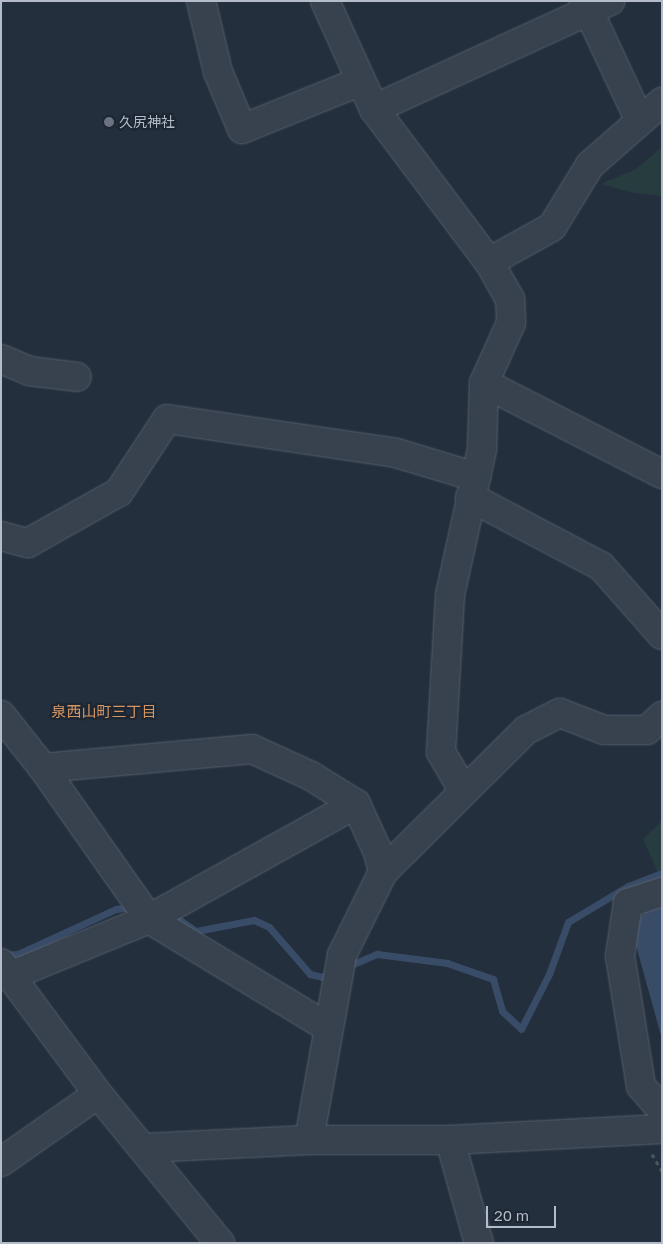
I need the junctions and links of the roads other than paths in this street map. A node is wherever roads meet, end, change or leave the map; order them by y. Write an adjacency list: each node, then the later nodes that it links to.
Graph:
1 (201, 1): 4 (street)
2 (325, 1): 4 (street)
3 (594, 5): 6 (street); 7 (street)
4 (359, 82): 6 (street)
5 (662, 102): 7 (street)
6 (374, 109): 8 (street)
7 (640, 121): 8 (street)
8 (489, 262): 11 (street)
9 (1, 359): 10 (street)
10 (77, 377)
11 (484, 383): 12 (street); 13 (street)
12 (662, 474)
13 (473, 487): 14 (street); 15 (street); 19 (street)
14 (1, 536)
15 (662, 635)
16 (1, 714): 18 (street)
17 (662, 716): 19 (street)
18 (43, 768): 20 (street); 23 (street)
19 (463, 790): 21 (street)
20 (356, 804): 21 (street); 23 (street)
21 (383, 872): 25 (street)
22 (662, 892): 27 (street)
23 (149, 920): 24 (street); 25 (street)
24 (6, 969): 26 (street)
25 (327, 1026): 29 (street)
26 (98, 1094): 31 (street); 32 (street)
27 (662, 1110)
28 (662, 1129): 30 (street)
29 (309, 1140): 30 (street); 31 (street)
30 (450, 1140): 34 (street)
31 (144, 1148): 33 (street)
32 (1, 1162)
33 (220, 1243)
34 (479, 1243)

